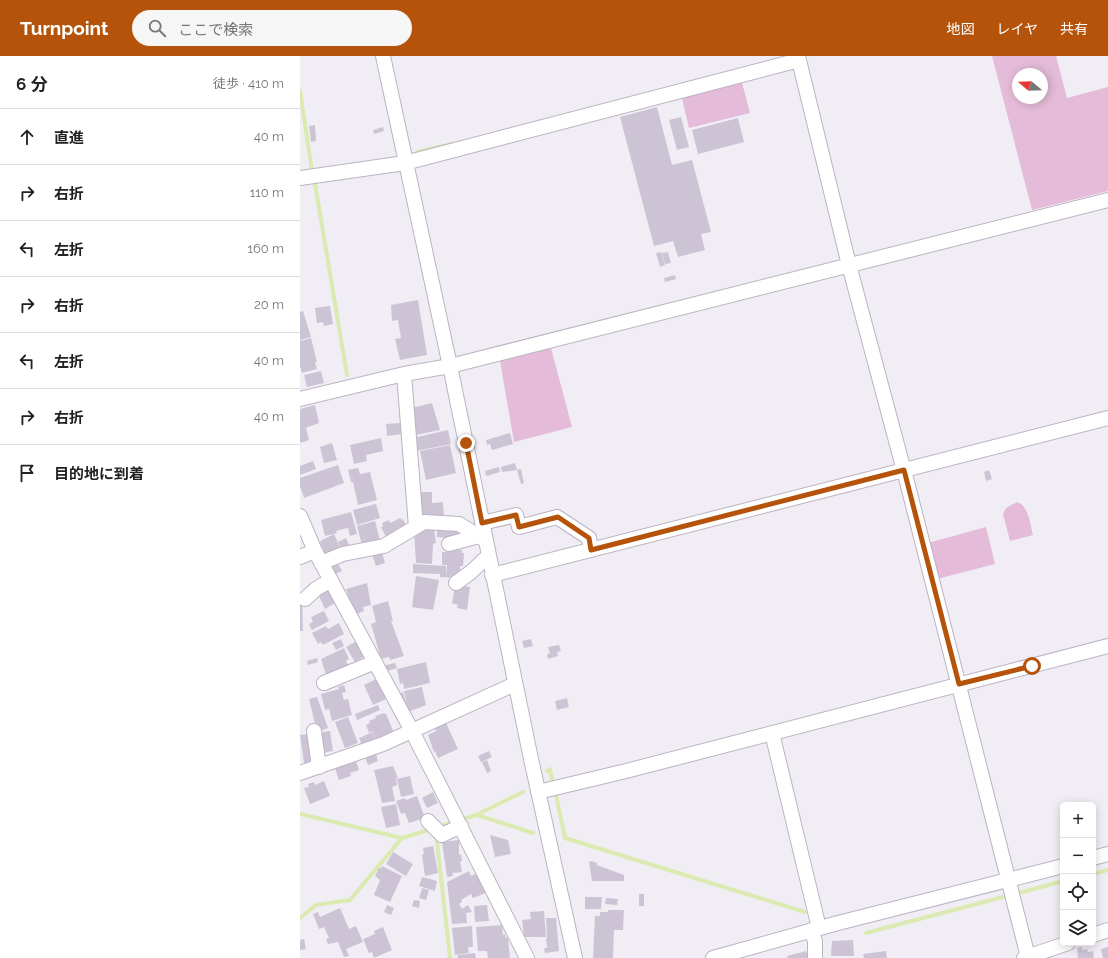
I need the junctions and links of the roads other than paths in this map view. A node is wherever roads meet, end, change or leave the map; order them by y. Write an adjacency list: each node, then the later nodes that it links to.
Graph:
1 (383, 56): 3 (street)
2 (798, 58): 3 (street); 6 (street)
3 (405, 163): 4 (street); 7 (street)
4 (300, 178)
5 (1108, 200): 6 (street)
6 (849, 265): 7 (street); 11 (street)
7 (450, 366): 8 (street); 14 (street)
8 (404, 374): 9 (street); 13 (street)
9 (300, 399)
10 (1108, 418): 11 (street)
11 (904, 470): 16 (street); 28 (street)
12 (300, 516): 19 (street)
13 (416, 527): 14 (street); 19 (street)
14 (482, 533): 15 (street); 16 (street); 17 (street)
15 (449, 544)
16 (591, 550): 20 (street)
17 (488, 556): 20 (street); 22 (street)
18 (300, 557): 19 (street)
19 (318, 557): 21 (street)
20 (492, 575): 27 (street)
21 (331, 580): 23 (street); 25 (street)
22 (456, 582)
23 (305, 598)
24 (1108, 646): 28 (street)
25 (375, 662): 26 (street); 30 (street)
26 (324, 684)
27 (515, 684): 30 (street); 34 (street)
28 (959, 684): 31 (street); 40 (street)
29 (314, 731): 32 (street)
30 (412, 731): 32 (street); 35 (street)
31 (772, 733): 34 (street); 41 (street)
32 (319, 767): 33 (street)
33 (300, 773)
34 (538, 792): 48 (street)
35 (458, 822): 36 (street); 47 (street)
36 (432, 826)
37 (1108, 854): 38 (street)
38 (1096, 857)
39 (1060, 867): 40 (street)
40 (1009, 880): 41 (street); 46 (street)
41 (815, 929): 49 (street); 50 (street)
42 (1108, 930): 43 (street)
43 (1096, 934)
44 (1062, 946): 45 (street)
45 (1043, 955): 46 (street)
46 (1026, 957)
47 (527, 958)
48 (575, 958)
49 (713, 958)
50 (815, 958)

